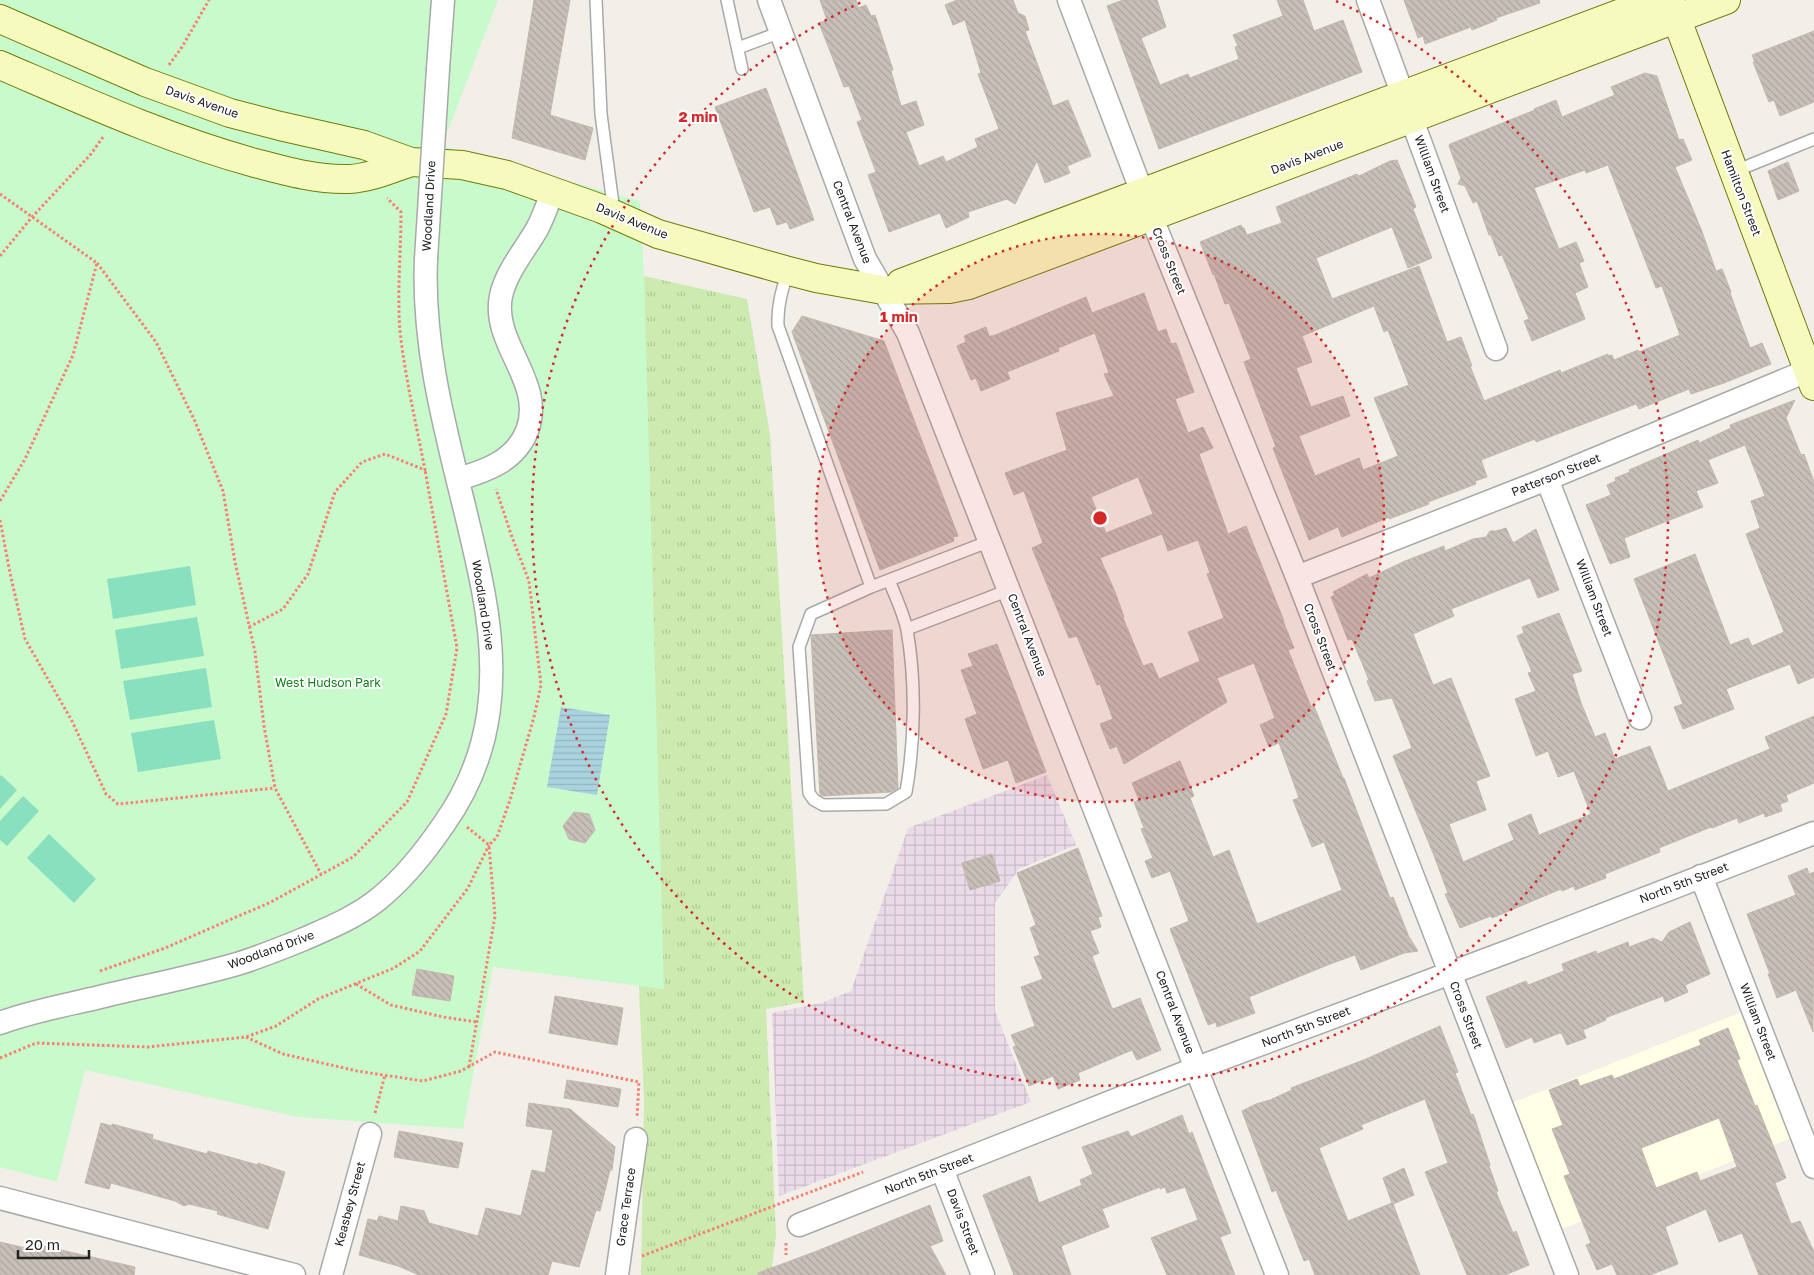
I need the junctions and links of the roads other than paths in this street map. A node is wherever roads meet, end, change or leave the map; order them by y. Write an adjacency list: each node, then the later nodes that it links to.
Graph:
1 (443, 0): 26 (street, Woodland Drive, bridge)
2 (596, 0): 21 (lane)
3 (727, 0): 12 (lane)
4 (769, 0): 11 (street, Central Avenue)
5 (1069, 0): 20 (street, Cross Street)
6 (1368, 0): 15 (street, William Street)
7 (1656, 0): 15 (street, Davis Avenue)
8 (1726, 0): 9 (street, Davis Avenue)
9 (1673, 9): 15 (street, Davis Avenue); 18 (street, Hamilton Street)
10 (0, 19): 17 (street, Davis Avenue)
11 (781, 32): 12 (lane); 23 (street, Central Avenue)
12 (738, 48): 14 (lane)
13 (0, 65): 17 (street, Davis Avenue)
14 (742, 69)
15 (1408, 106): 20 (street, Davis Avenue); 24 (street, William Street)
16 (1814, 139): 18 (lane)
17 (411, 162): 19 (street, Davis Avenue)
18 (1734, 172): 25 (street, Hamilton Street)
19 (553, 190): 21 (street, Davis Avenue); 26 (street)
20 (1147, 205): 23 (street, Davis Avenue); 29 (street, Cross Street)
21 (614, 214): 22 (street, Davis Avenue)
22 (788, 271): 23 (street, Davis Avenue); 31 (lane)
23 (883, 290): 28 (street, Central Avenue)
24 (1496, 349)
25 (1812, 375): 27 (street, Patterson Street)
26 (458, 479): 38 (street, Woodland Drive)
27 (1547, 479): 29 (street, Patterson Street); 34 (street, William Street)
28 (990, 541): 30 (lane); 32 (street, Central Avenue)
29 (1297, 577): 37 (street, Cross Street)
30 (889, 580): 31 (lane); 33 (lane)
31 (871, 587): 33 (lane)
32 (1009, 590): 33 (lane); 39 (street, Central Avenue)
33 (907, 629)
34 (1640, 718)
35 (1814, 833): 36 (street, North 5th Street)
36 (1701, 876): 37 (street, North 5th Street); 42 (street, William Street)
37 (1450, 973): 39 (street, North 5th Street); 51 (street, Cross Street)
38 (0, 1023)
39 (1197, 1068): 43 (street, North 5th Street); 50 (street, Central Avenue)
40 (370, 1134): 47 (street, Keasbey Street)
41 (636, 1139): 48 (street, Grace Terrace)
42 (1814, 1168)
43 (942, 1169): 45 (street, North 5th Street); 49 (street, Davis Street)
44 (0, 1198): 46 (street)
45 (799, 1225)
46 (294, 1275)
47 (331, 1275)
48 (617, 1275)
49 (983, 1275)
50 (1277, 1275)
51 (1567, 1275)

